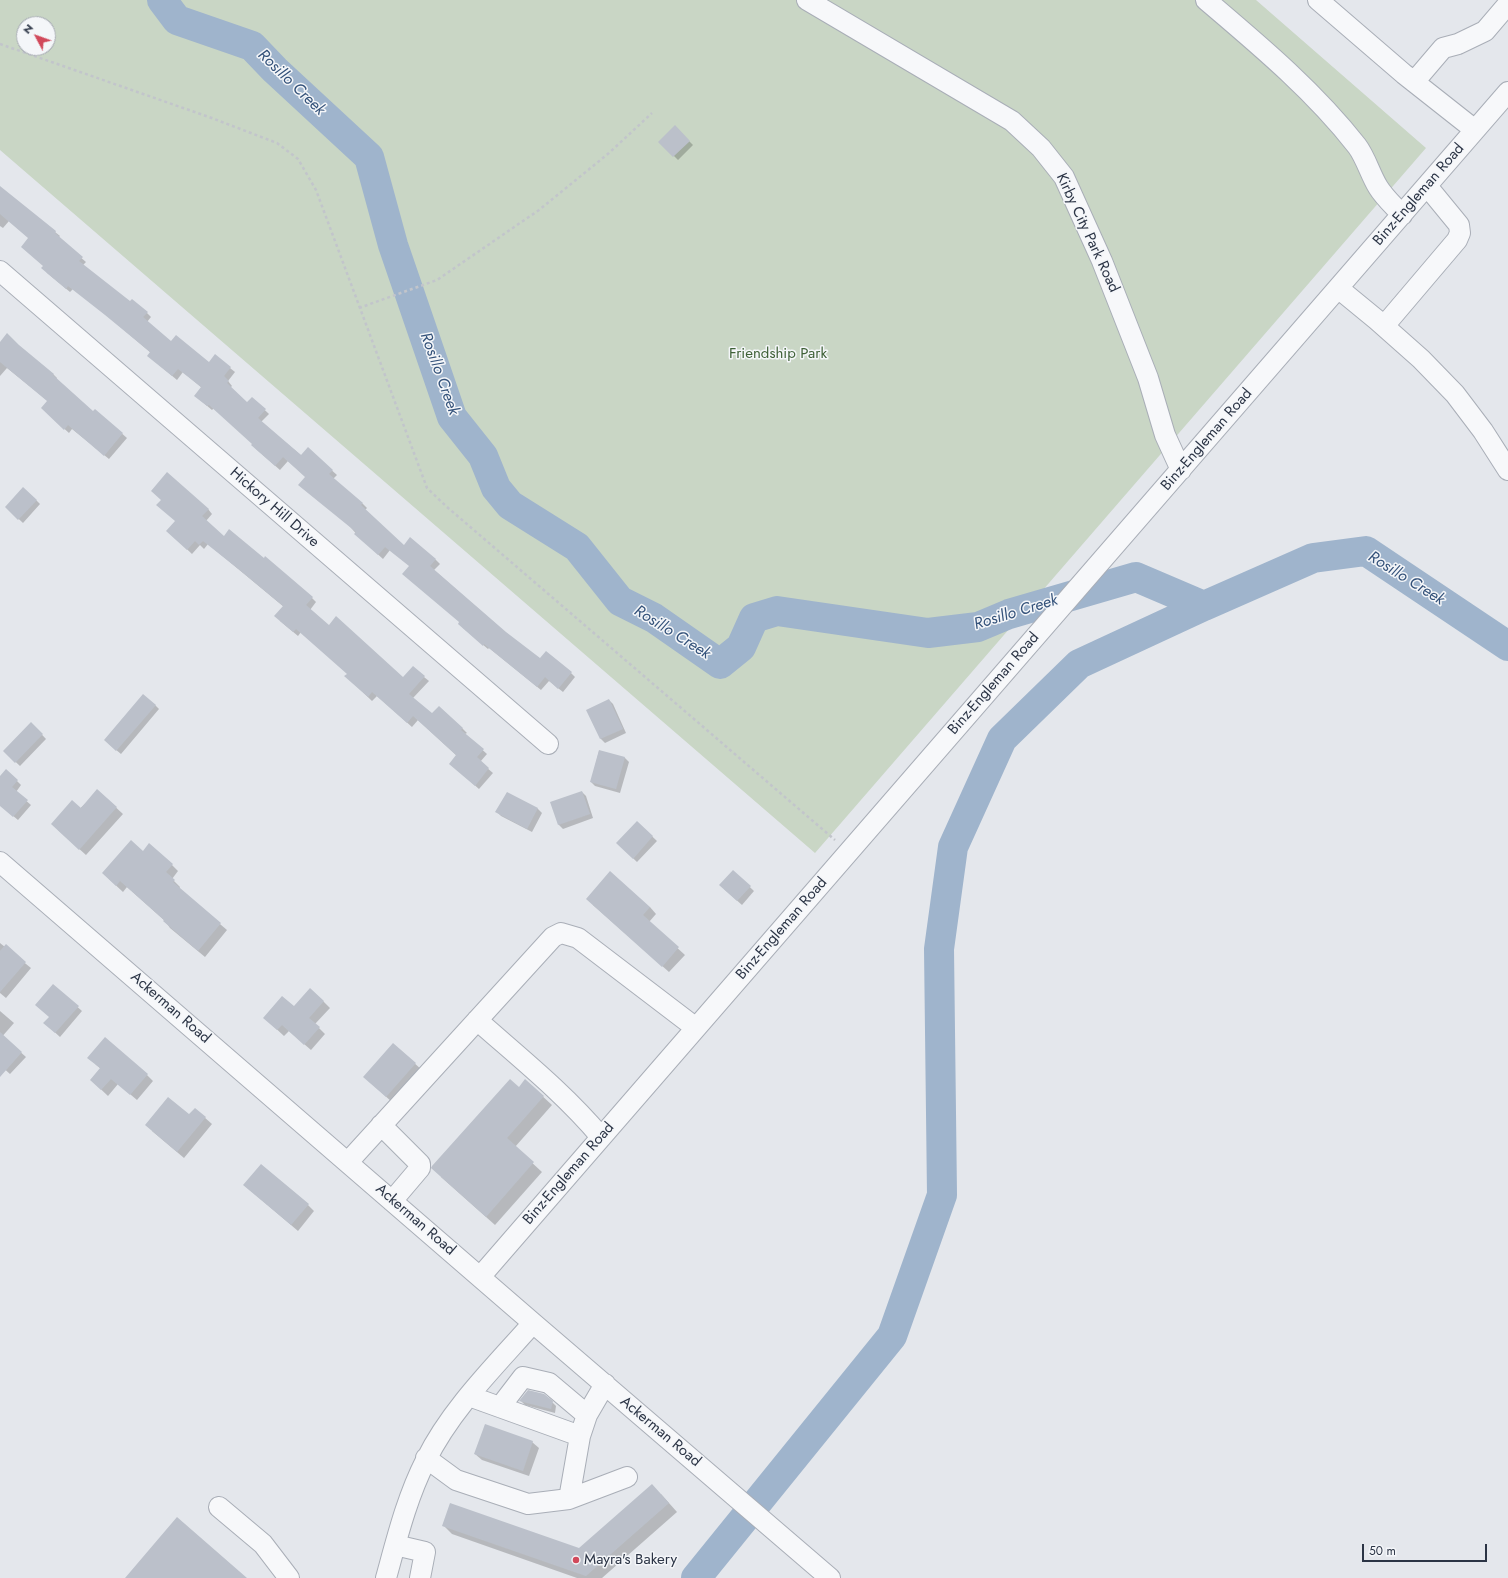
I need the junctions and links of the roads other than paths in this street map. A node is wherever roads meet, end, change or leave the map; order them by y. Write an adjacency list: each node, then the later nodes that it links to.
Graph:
1 (807, 0): 13 (street, Kirby City Park Road)
2 (1206, 0): 9 (street)
3 (1318, 0): 5 (street)
4 (1508, 4): 5 (street)
5 (1414, 82): 7 (street)
6 (1508, 92): 7 (street, Binz-Engleman Road)
7 (1475, 130): 8 (street, Binz-Engleman Road)
8 (1427, 186): 9 (street, Binz-Engleman Road); 12 (street)
9 (1402, 215): 11 (street, Binz-Engleman Road)
10 (0, 271): 15 (street, Hickory Hill Drive)
11 (1338, 288): 12 (street); 13 (street, Binz-Engleman Road)
12 (1384, 326): 14 (street)
13 (1181, 470): 18 (street, Binz-Engleman Road)
14 (1508, 470)
15 (548, 744)
16 (0, 862): 21 (street, Ackerman Road)
17 (477, 1020): 18 (street); 19 (street); 20 (street)
18 (696, 1028): 20 (street, Binz-Engleman Road)
19 (381, 1125): 21 (street); 22 (street)
20 (601, 1137): 23 (street, Binz-Engleman Road)
21 (348, 1162): 22 (street, Ackerman Road)
22 (392, 1201): 23 (street, Ackerman Road)
23 (480, 1277): 24 (street, Ackerman Road)
24 (533, 1323): 25 (street, Ackerman Road); 26 (street)
25 (605, 1384): 28 (street); 38 (street, Ackerman Road)
26 (469, 1396): 27 (street); 30 (street)
27 (500, 1407): 28 (street); 29 (street)
28 (587, 1415): 29 (street)
29 (580, 1436): 32 (street)
30 (426, 1458): 32 (street); 34 (street)
31 (627, 1477): 32 (street)
32 (569, 1499)
33 (219, 1507): 35 (street)
34 (395, 1546): 36 (street); 37 (street)
35 (289, 1578)
36 (386, 1578)
37 (420, 1578)
38 (830, 1578)

